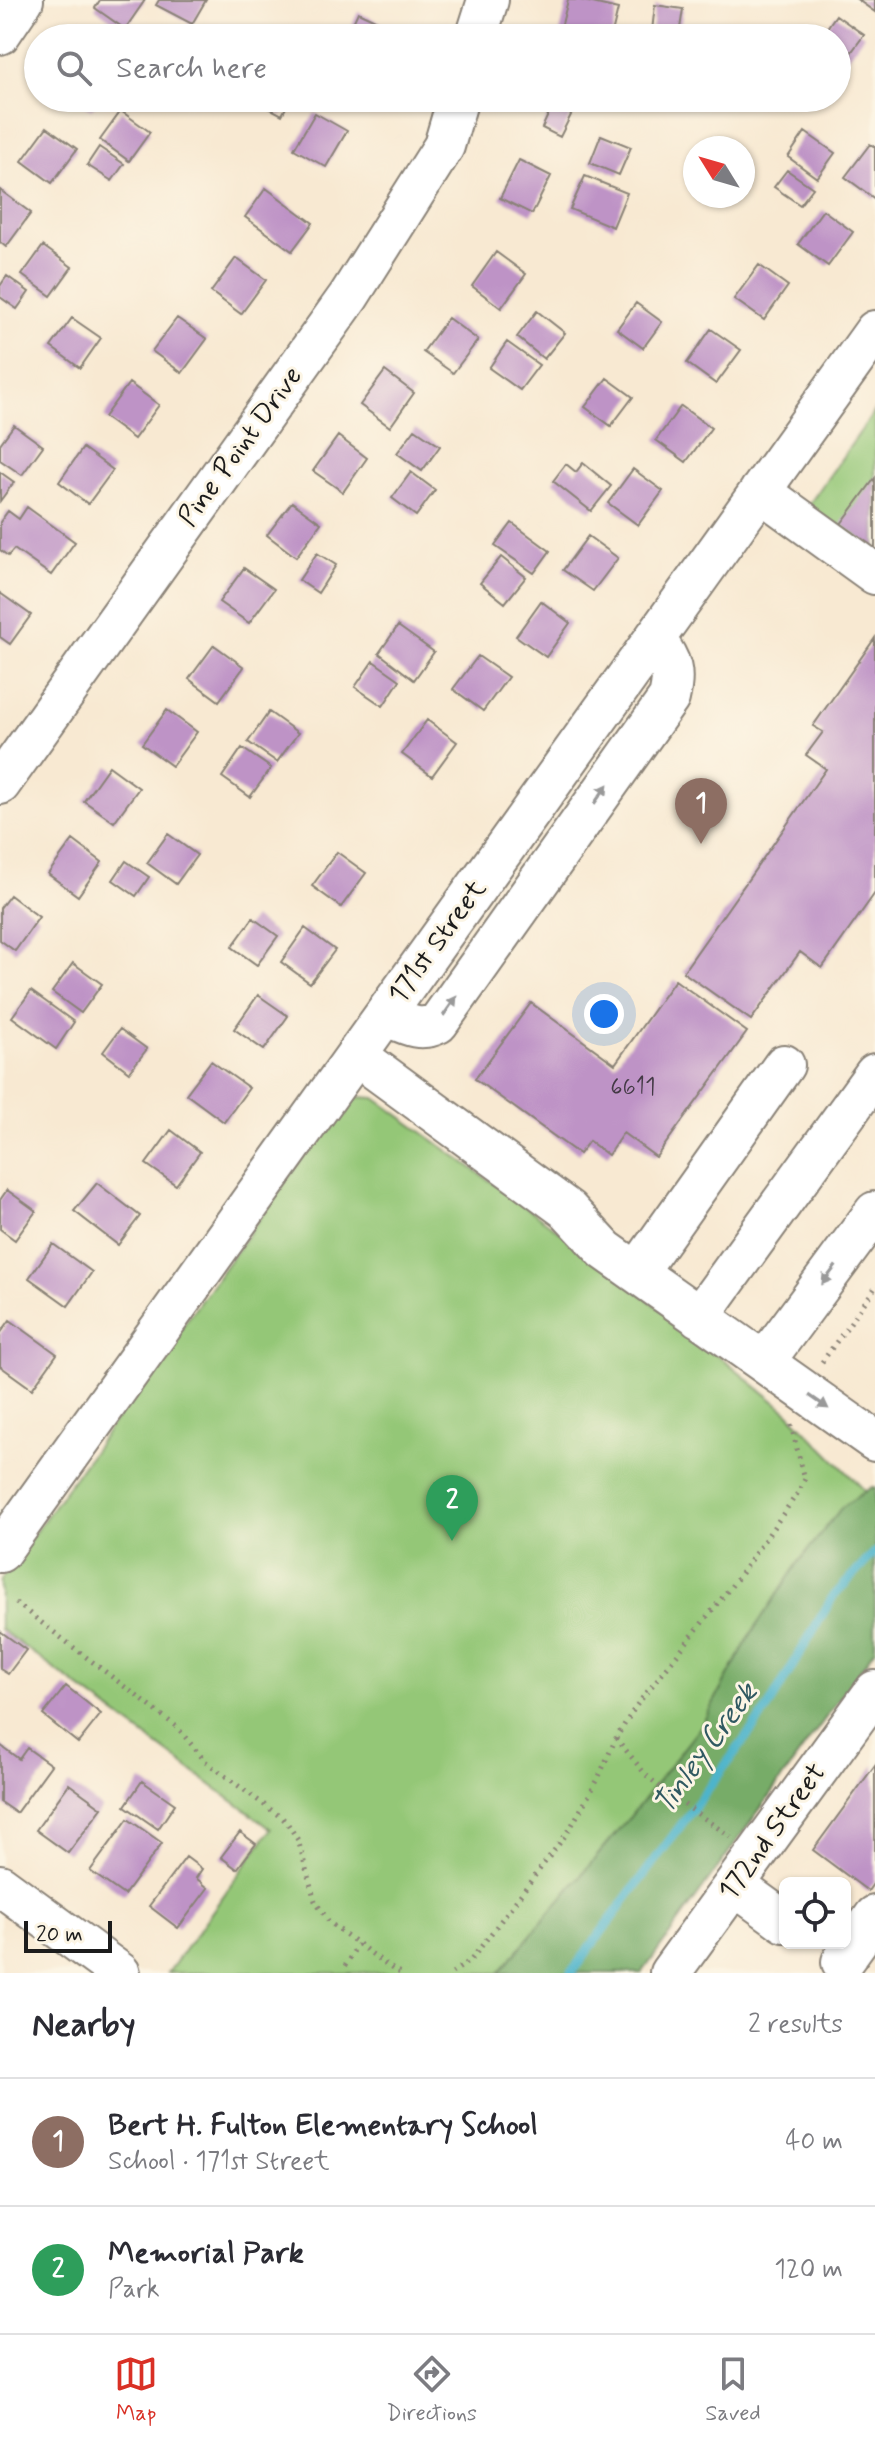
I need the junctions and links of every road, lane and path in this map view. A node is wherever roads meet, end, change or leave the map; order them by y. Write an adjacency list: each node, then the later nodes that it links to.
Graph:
1 (23, 0): 4 (street)
2 (488, 0): 3 (street)
3 (480, 24)
4 (0, 34)
5 (454, 112): 9 (street, Pine Point Drive)
6 (875, 331): 7 (street, 171st Street)
7 (760, 491): 8 (street); 10 (street, 171st Street)
8 (875, 574)
9 (0, 784)
10 (356, 1055): 14 (street); 21 (street, 171st Street)
11 (784, 1065): 14 (street)
12 (875, 1074): 16 (street)
13 (875, 1212): 17 (street, one-way to 17)
14 (637, 1272): 16 (street)
15 (875, 1288): 18 (path)
16 (699, 1317): 17 (street)
17 (764, 1362): 20 (street, one-way to 20)
18 (817, 1368)
19 (787, 1410): 24 (path)
20 (875, 1441)
21 (0, 1552)
22 (16, 1603): 30 (path)
23 (868, 1715): 27 (street, 172nd Street)
24 (616, 1738): 25 (path); 35 (path)
25 (735, 1840)
26 (0, 1885): 33 (street)
27 (734, 1885): 29 (street); 36 (street, 172nd Street)
28 (875, 1916): 31 (street)
29 (779, 1918)
30 (358, 1944): 32 (path); 34 (path)
31 (838, 1959)
32 (345, 1966)
33 (120, 1973)
34 (402, 1973)
35 (452, 1973)
36 (670, 1973)

